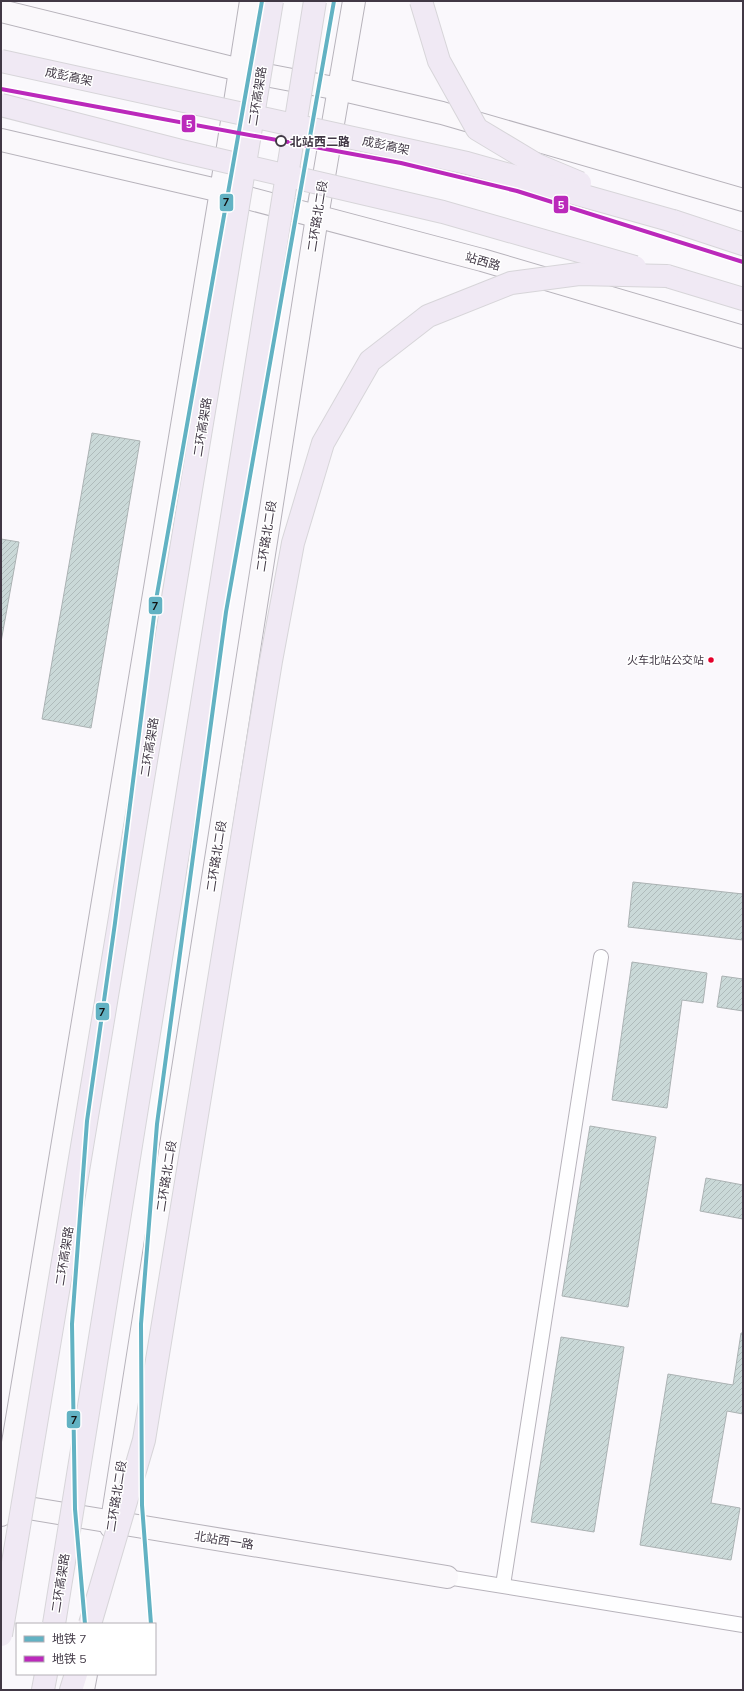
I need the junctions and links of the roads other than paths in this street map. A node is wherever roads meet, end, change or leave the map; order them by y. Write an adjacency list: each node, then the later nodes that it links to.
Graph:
1 (251, 1): 8 (main road)
2 (272, 1): 29 (highway, 二环高架路, bridge)
3 (315, 1): 25 (highway, 二环高架路, bridge)
4 (354, 1): 9 (main road, 二环路北二段)
5 (421, 1): 15 (highway, bridge)
6 (1, 11): 8 (main road)
7 (1, 61): 15 (highway, 成彭高架, bridge)
8 (240, 70): 9 (main road); 12 (main road)
9 (339, 89): 13 (main road); 14 (main road, 二环路北二段)
10 (2, 106): 17 (highway, bridge)
11 (1, 140): 12 (main road)
12 (221, 191): 14 (main road, 站西路); 21 (main road)
13 (743, 200)
14 (316, 217): 19 (main road, 站西路); 22 (main road, 二环路北二段)
15 (673, 222): 16 (highway)
16 (743, 244)
17 (668, 276): 18 (highway); 26 (highway, bridge)
18 (743, 299)
19 (743, 337)
20 (600, 957): 24 (lane)
21 (2, 1507): 22 (main road, 北站西一路)
22 (112, 1522): 23 (main road, 北站西一路); 27 (main road, 二环路北二段)
23 (447, 1577): 24 (lane)
24 (503, 1586): 28 (lane)
25 (54, 1623)
26 (90, 1623)
27 (94, 1623)
28 (743, 1625)
29 (1, 1635)
30 (46, 1675): 33 (highway)
31 (76, 1675): 34 (highway)
32 (86, 1675): 35 (main road)
33 (44, 1690)
34 (71, 1690)
35 (83, 1690)

